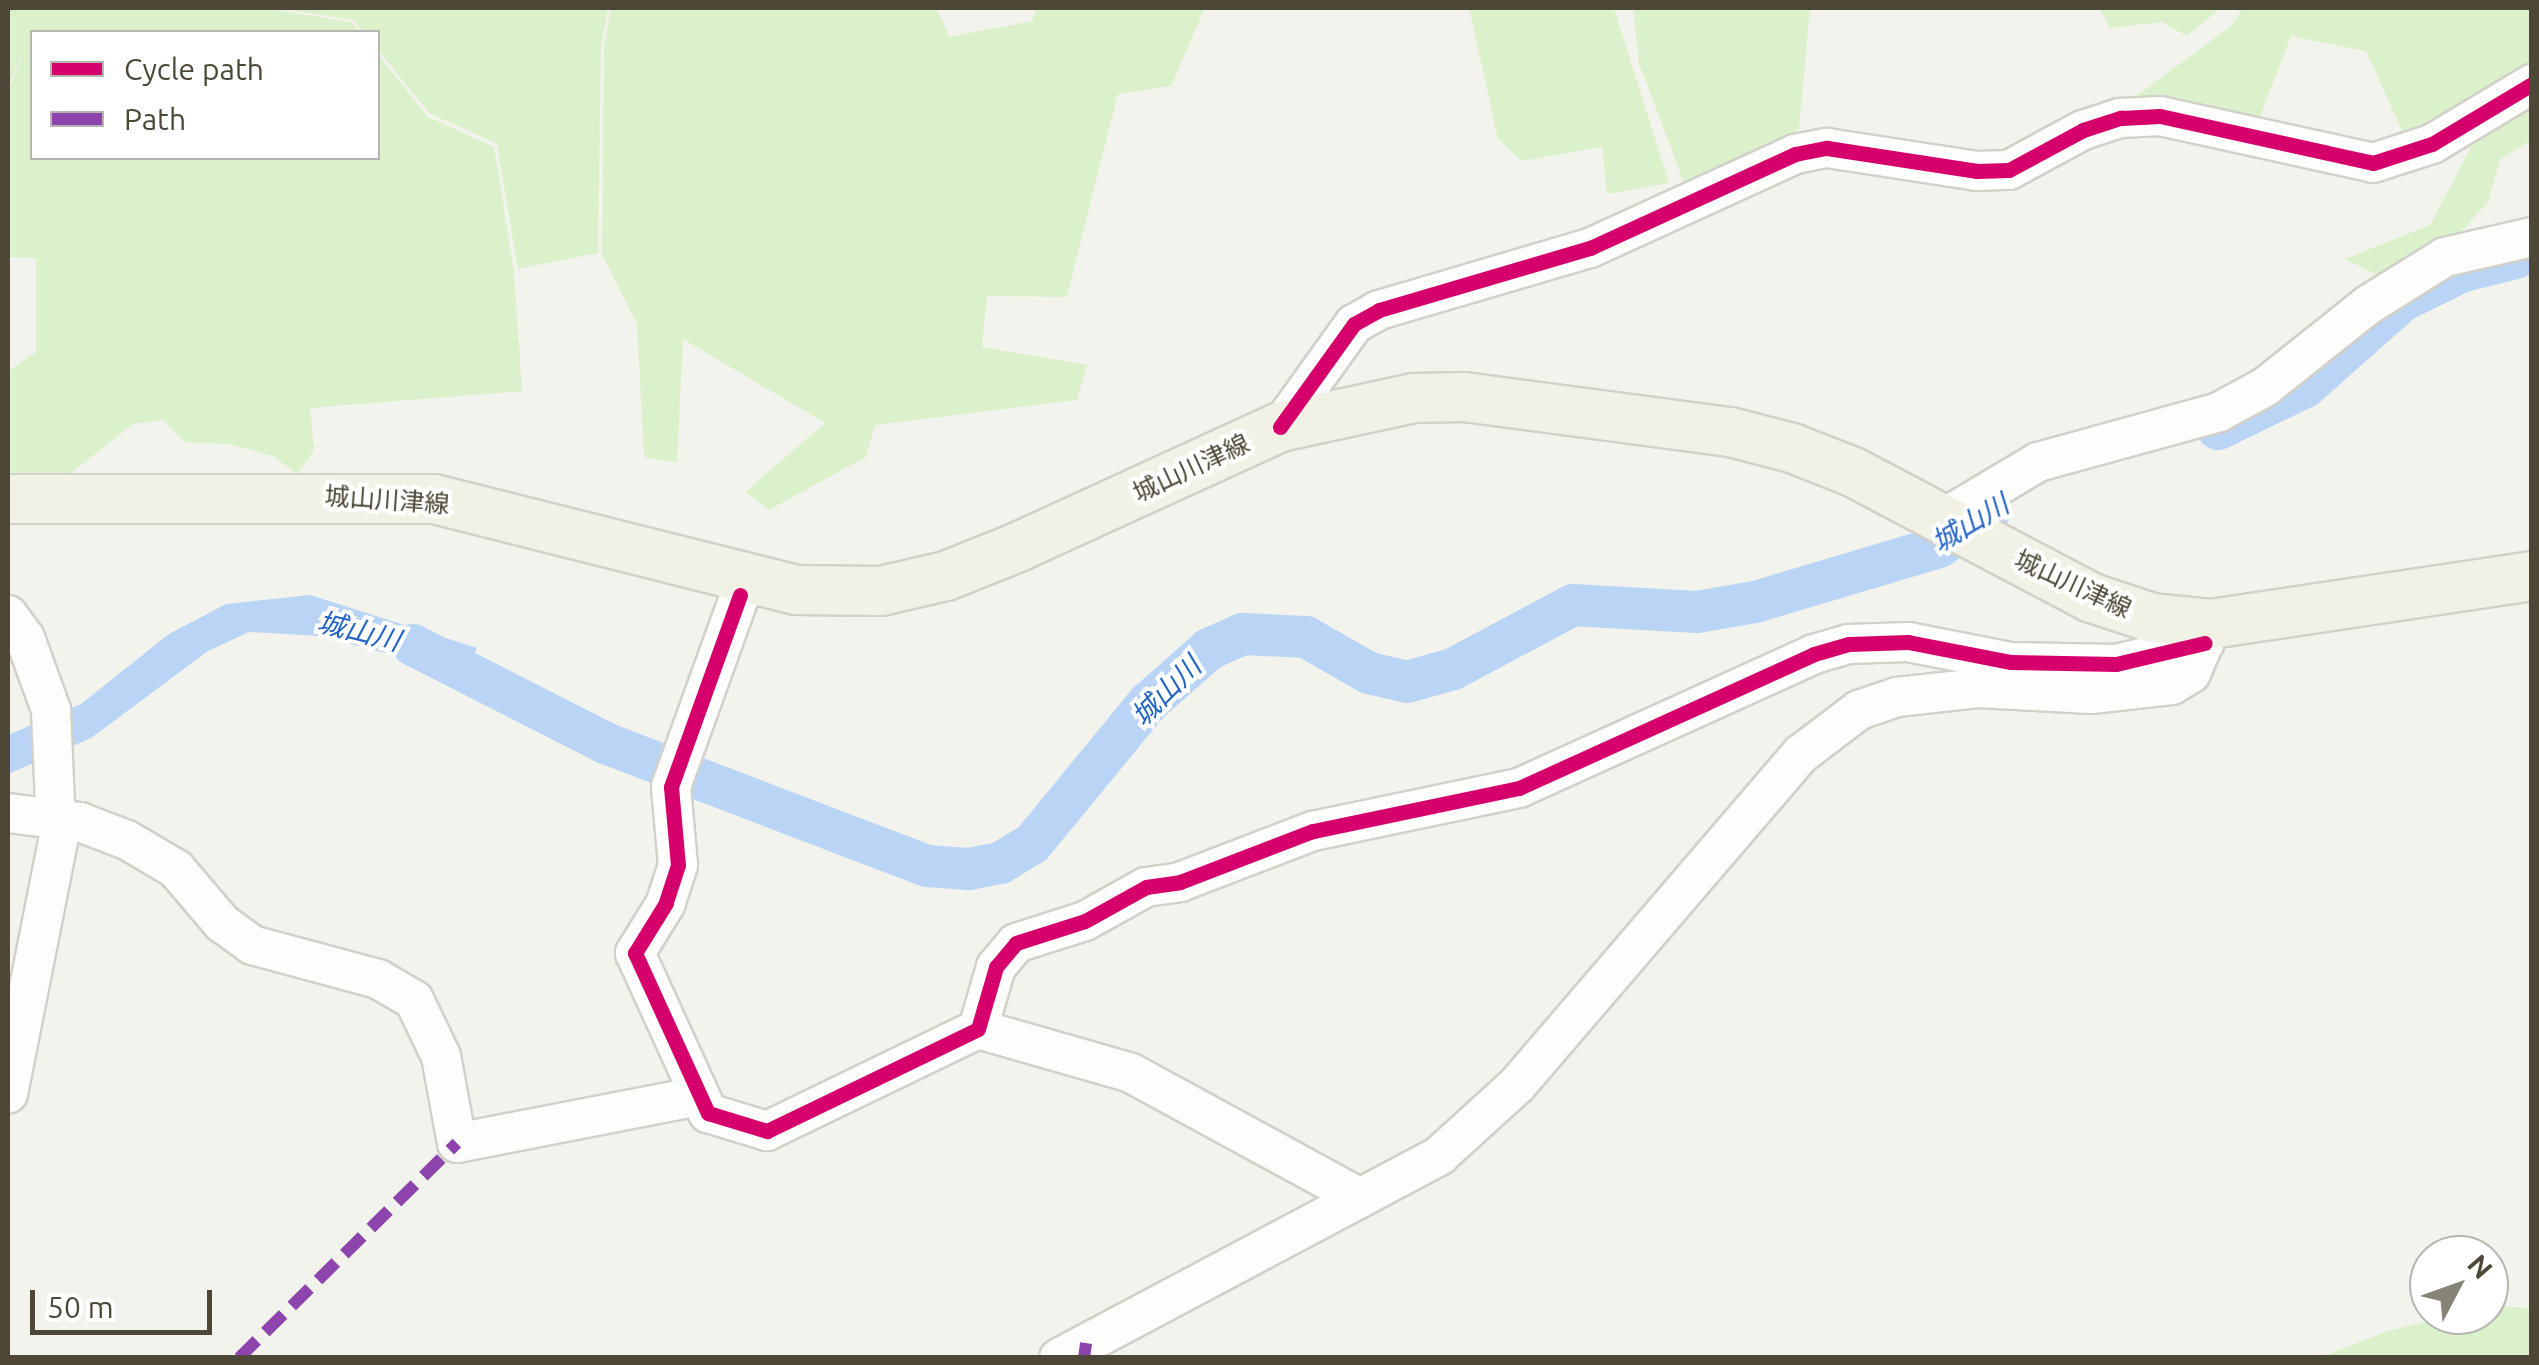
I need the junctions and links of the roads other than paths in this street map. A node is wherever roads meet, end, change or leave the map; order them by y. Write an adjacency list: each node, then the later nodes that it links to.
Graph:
1 (2532, 84): 3 (street)
2 (2532, 237): 5 (street)
3 (1280, 426): 4 (main road, 城山川津線); 5 (main road, 城山川津線)
4 (8, 499)
5 (1959, 526): 9 (main road, 城山川津線)
6 (2532, 576): 9 (main road, 城山川津線)
7 (740, 595): 14 (street)
8 (8, 615): 11 (street)
9 (2208, 634): 12 (street); 15 (street)
10 (8, 813): 11 (street)
11 (62, 821): 13 (street); 14 (street)
12 (978, 1029): 14 (street); 15 (street)
13 (8, 1094)
14 (699, 1096)
15 (1360, 1198): 16 (street)
16 (1059, 1358)

